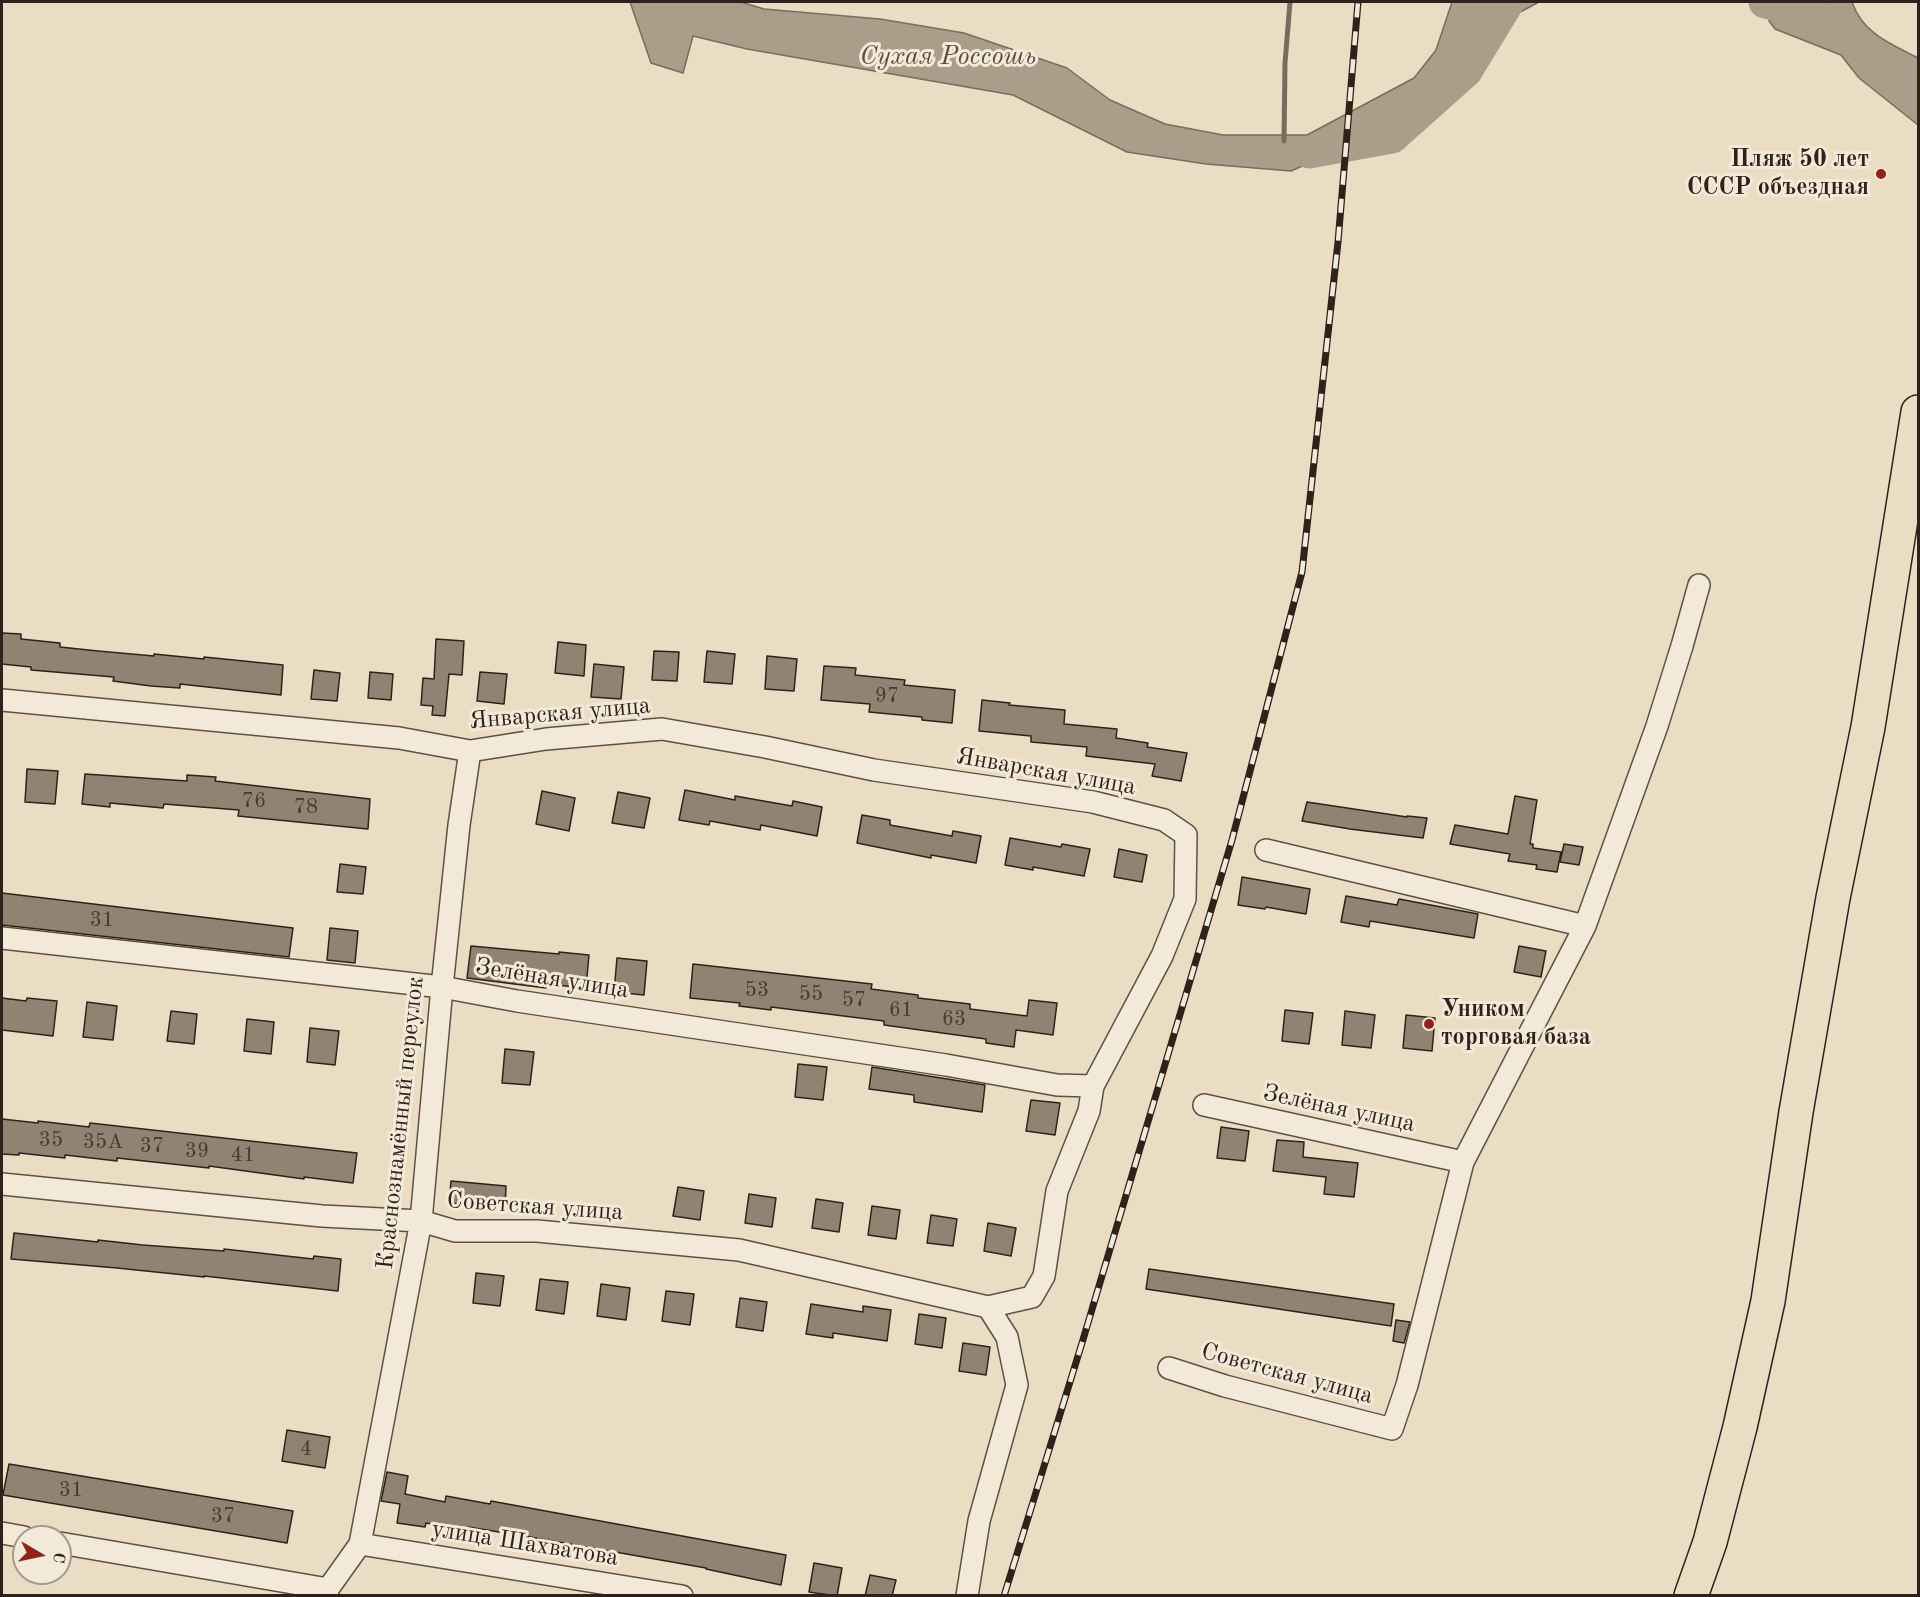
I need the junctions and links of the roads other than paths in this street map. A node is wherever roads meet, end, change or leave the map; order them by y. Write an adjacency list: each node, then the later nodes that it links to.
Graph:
1 (1918, 412): 21 (main road)
2 (1699, 585): 6 (street)
3 (2, 700): 4 (street, Январская улица)
4 (470, 751): 8 (street, Краснознамённый переулок); 9 (street, Январская улица)
5 (1266, 850): 6 (street)
6 (1585, 926): 11 (street)
7 (2, 938): 8 (street, Зелёная улица)
8 (442, 987): 9 (street, Зелёная улица); 13 (street, Краснознамённый переулок)
9 (1092, 1086): 14 (street)
10 (1204, 1105): 11 (street, Зелёная улица)
11 (1463, 1162): 15 (street, Советская улица)
12 (2, 1184): 13 (street, Советская улица)
13 (421, 1221): 14 (street, Советская улица); 16 (street, Краснознамённый переулок)
14 (988, 1307): 20 (street)
15 (1169, 1368)
16 (360, 1544): 18 (street, Краснознамённый переулок); 19 (street, улица Шахватова)
17 (72, 1545): 18 (street)
18 (328, 1592)
19 (682, 1596)
20 (967, 1596)
21 (1691, 1596)

